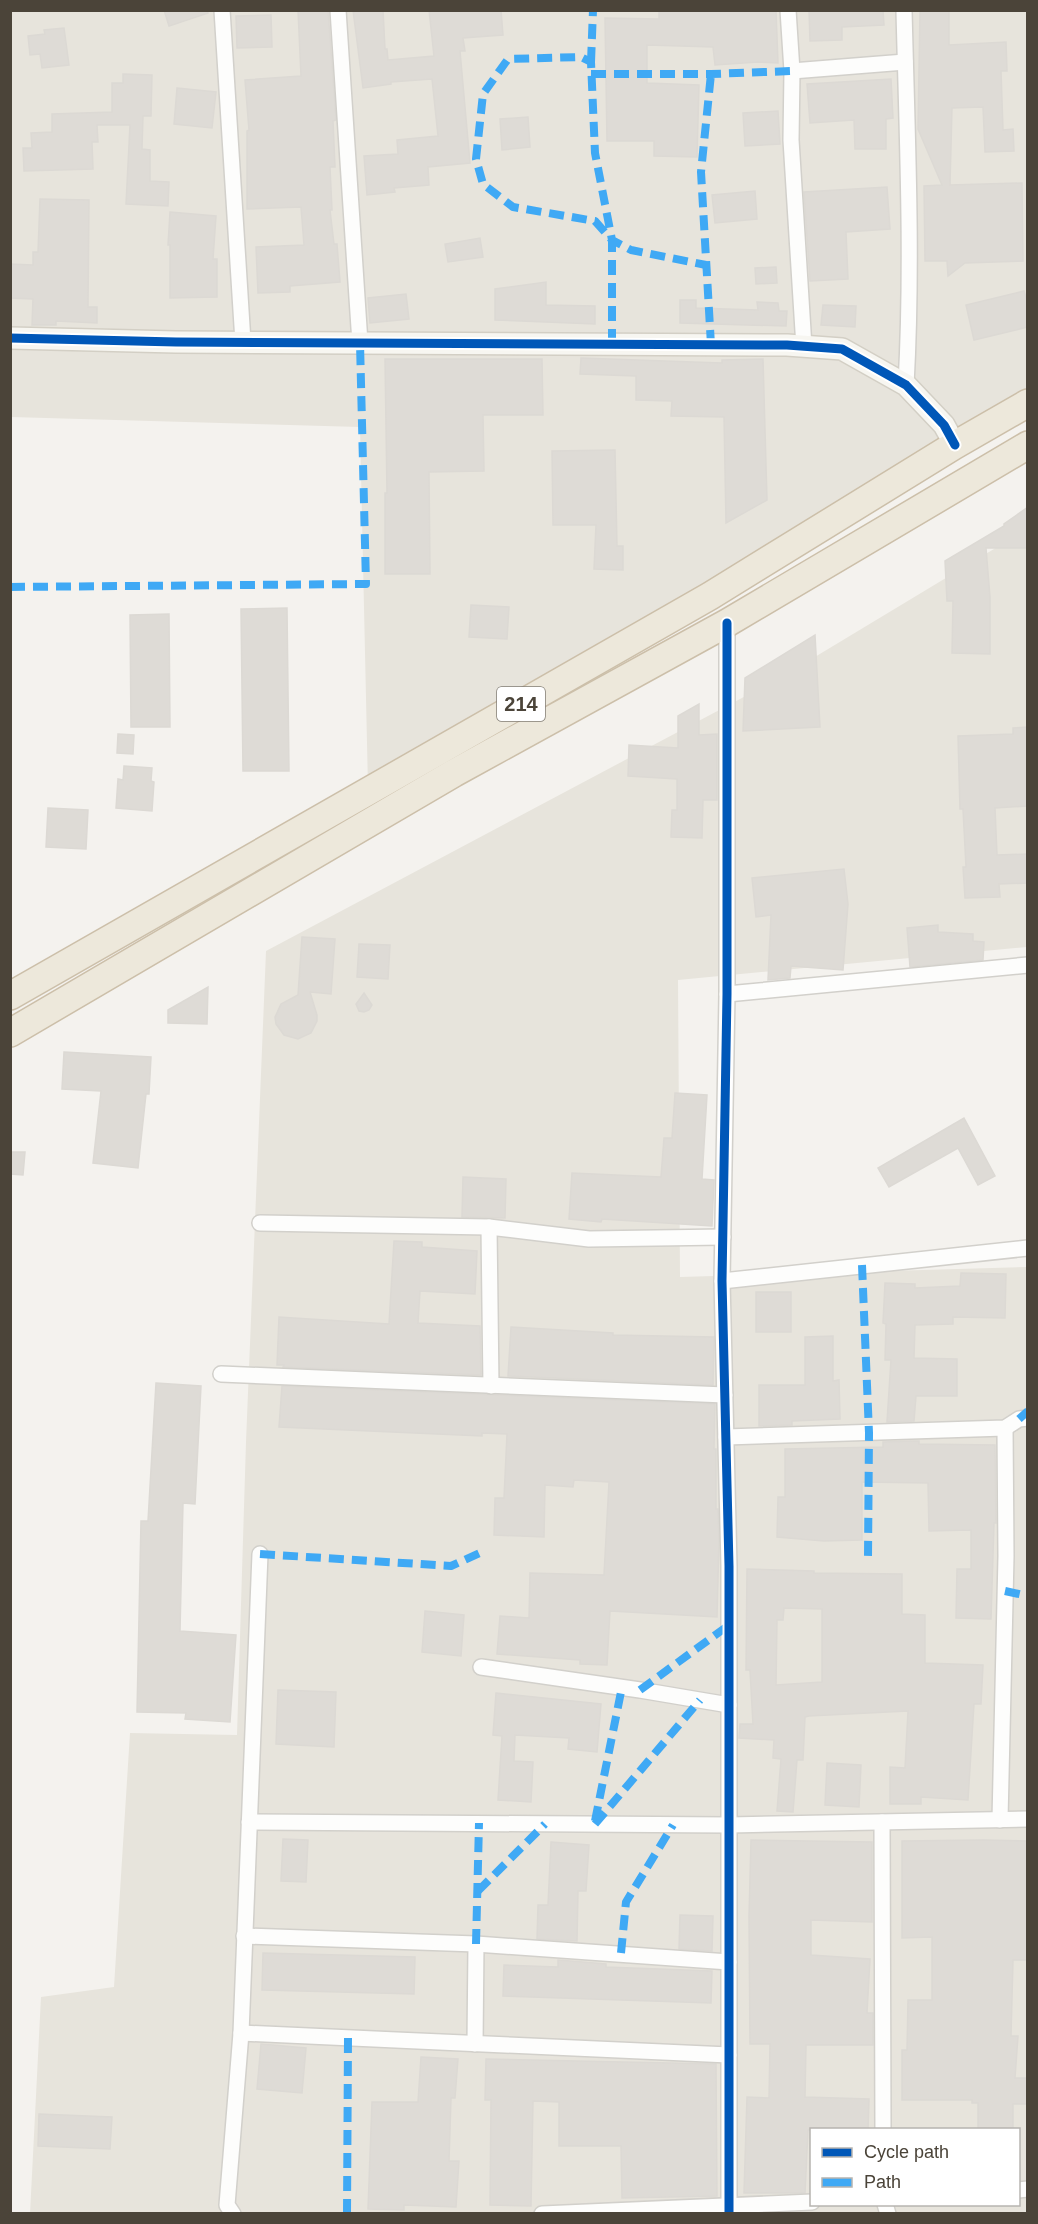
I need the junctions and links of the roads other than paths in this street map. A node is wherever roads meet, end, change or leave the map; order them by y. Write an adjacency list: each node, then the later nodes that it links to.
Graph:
1 (222, 10): 8 (street)
2 (338, 10): 9 (street)
3 (788, 10): 6 (street)
4 (904, 10): 5 (street)
5 (905, 62): 6 (street); 11 (street)
6 (792, 71): 10 (street)
7 (10, 338): 8 (street)
8 (243, 342): 9 (street)
9 (360, 343): 10 (street)
10 (804, 347): 11 (street)
11 (906, 385): 14 (street)
12 (1028, 403): 13 (highway, 214)
13 (980, 431): 14 (highway, 214); 16 (highway)
14 (955, 445): 17 (highway, 214)
15 (1028, 445): 16 (highway, 214)
16 (999, 462): 18 (highway, 214)
17 (926, 463): 18 (highway); 22 (highway, 214)
18 (944, 494): 19 (highway, 214)
19 (727, 623): 21 (street); 23 (highway, 214)
20 (1028, 965): 21 (street)
21 (727, 994): 26 (street)
22 (10, 996)
23 (10, 1032)
24 (260, 1224): 25 (street)
25 (489, 1227): 26 (street); 30 (street)
26 (723, 1237): 28 (street)
27 (1028, 1248): 28 (street)
28 (722, 1281): 31 (street)
29 (221, 1374): 30 (street)
30 (491, 1386): 31 (street)
31 (725, 1395): 34 (street)
32 (1028, 1418): 33 (street)
33 (1005, 1428): 34 (street); 39 (street)
34 (726, 1437): 37 (street)
35 (260, 1554): 40 (street)
36 (481, 1667): 37 (street)
37 (729, 1705): 42 (street)
38 (1028, 1819): 39 (street)
39 (1000, 1820): 41 (street)
40 (249, 1822): 42 (street); 43 (street)
41 (882, 1822): 42 (street); 49 (street)
42 (729, 1825): 45 (street)
43 (244, 1936): 44 (street); 46 (street)
44 (476, 1944): 45 (street); 47 (street)
45 (729, 1962): 48 (street)
46 (240, 2033): 47 (street); 53 (street)
47 (475, 2044): 48 (street)
48 (729, 2055): 51 (street)
49 (883, 2128)
50 (810, 2203): 51 (street)
51 (729, 2210): 52 (street)
52 (632, 2212): 54 (street)
53 (233, 2214)
54 (542, 2214)

